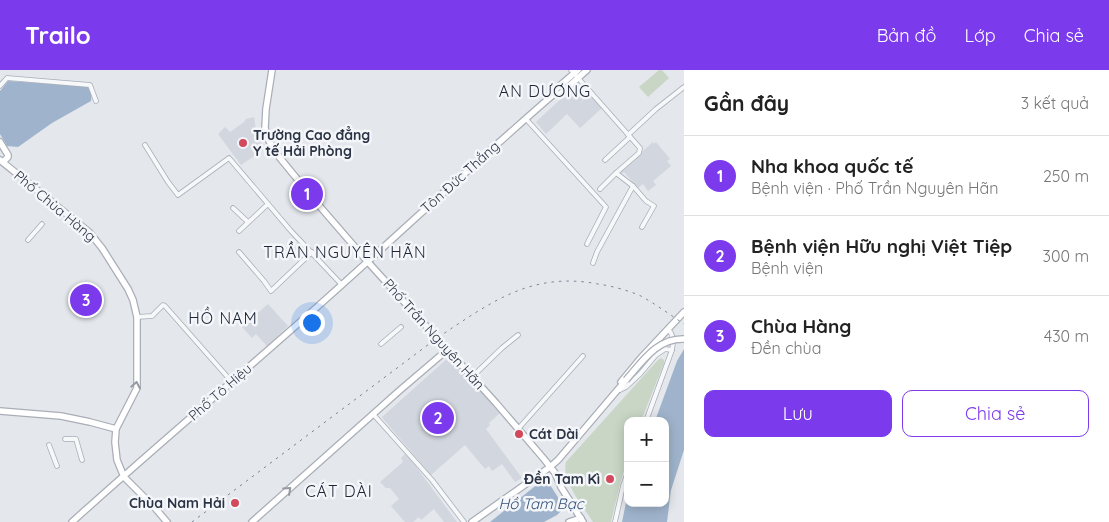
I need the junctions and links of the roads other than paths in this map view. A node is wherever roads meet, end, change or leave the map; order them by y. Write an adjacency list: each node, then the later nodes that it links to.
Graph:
1 (272, 70): 28 (main road, Phố Trần Nguyên Hãn)
2 (587, 70): 3 (main road, Tôn Đức Thắng)
3 (575, 73): 9 (main road, Tôn Đức Thắng); 10 (street)
4 (0, 77): 5 (street)
5 (7, 78): 6 (street); 8 (street)
6 (0, 86)
7 (684, 87): 10 (street)
8 (96, 101)
9 (526, 118): 25 (street); 28 (main road, Tôn Đức Thắng)
10 (629, 136): 13 (street); 15 (street)
11 (0, 142): 14 (main road, Phố Chùa Hàng)
12 (145, 146): 18 (street)
13 (604, 160)
14 (2, 161): 32 (main road, Phố Chùa Hàng)
15 (616, 172): 16 (street); 17 (street)
16 (633, 186): 22 (street); 29 (street)
17 (600, 188)
18 (268, 204): 20 (street); 27 (street)
19 (233, 208): 20 (street)
20 (248, 222): 23 (street)
21 (42, 224): 24 (street)
22 (642, 227)
23 (239, 231)
24 (28, 240)
25 (587, 244)
26 (239, 252): 27 (street)
27 (312, 252): 30 (street)
28 (367, 261): 30 (main road, Phố Tô Hiệu); 38 (main road, Phố Trần Nguyên Hãn)
29 (592, 262)
30 (342, 285): 42 (main road, Phố Tô Hiệu)
31 (684, 312): 34 (main road)
32 (137, 317): 42 (street); 47 (main road, Phố Chùa Hàng, one-way to 32)
33 (401, 327): 37 (street)
34 (668, 329): 39 (street); 43 (main road)
35 (518, 335): 41 (street)
36 (684, 339): 43 (main road, bridge)
37 (381, 344)
38 (447, 350): 41 (main road, Phố Trần Nguyên Hãn); 45 (main road)
39 (672, 350): 43 (street); 46 (street)
40 (583, 356): 48 (street)
41 (472, 377): 48 (main road, Phố Trần Nguyên Hãn)
42 (232, 382): 54 (main road, Phố Tô Hiệu)
43 (615, 392): 53 (main road)
44 (0, 411): 47 (main road)
45 (373, 414): 59 (main road, one-way to 45); 60 (street)
46 (647, 417)
47 (116, 429): 54 (main road, Phố Chùa Hàng)
48 (518, 429): 53 (main road, Phố Trần Nguyên Hãn)
49 (65, 439): 51 (street)
50 (49, 445): 52 (street)
51 (82, 460)
52 (57, 466)
53 (550, 467): 56 (main road, Phố Trần Nguyên Hãn); 61 (main road)
54 (124, 477): 57 (main road, Phố Tô Hiệu); 58 (main road)
55 (624, 483): 63 (street)
56 (582, 520): 62 (main road)
57 (72, 522)
58 (166, 522)
59 (252, 522)
60 (464, 522)
61 (472, 522)
62 (569, 522)
63 (615, 522)

